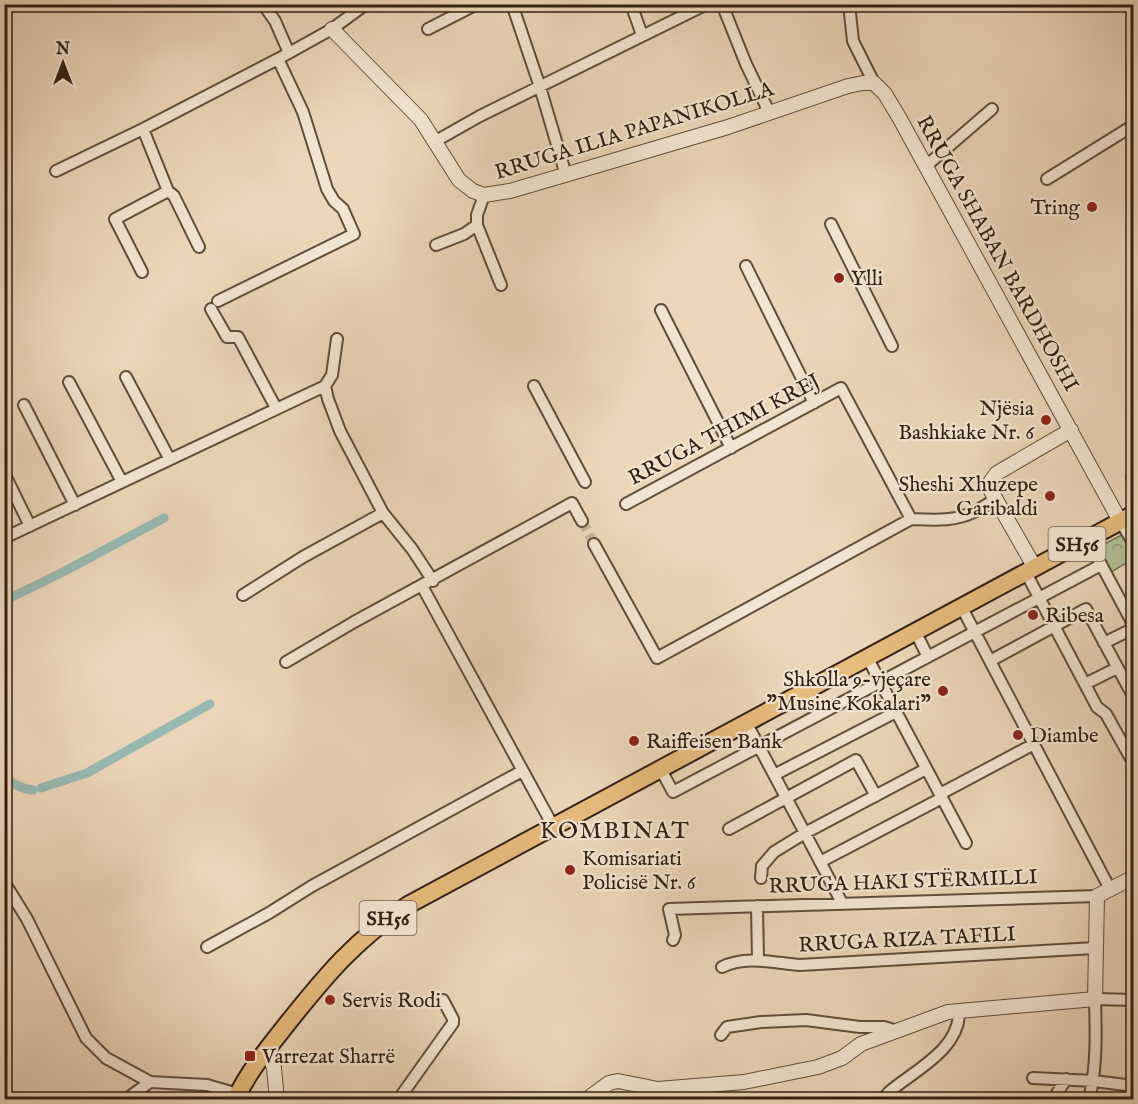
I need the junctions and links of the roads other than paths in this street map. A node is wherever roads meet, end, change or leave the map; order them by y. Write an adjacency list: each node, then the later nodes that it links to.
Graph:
1 (263, 4): 12 (street)
2 (366, 4): 9 (street)
3 (477, 4): 10 (street)
4 (512, 4): 15 (street)
5 (631, 4): 11 (street)
6 (707, 4): 11 (street)
7 (722, 4): 17 (street)
8 (849, 4): 14 (street, RRUGA SHABAN BARDHOSHI)
9 (332, 29): 12 (street); 20 (street, RRUGA ILIA PAPANIKOLLA)
10 (428, 29)
11 (642, 35): 15 (street)
12 (288, 53): 13 (street)
13 (278, 59): 19 (street); 43 (street)
14 (874, 83): 17 (street, RRUGA ILIA PAPANIKOLLA); 21 (street, RRUGA SHABAN BARDHOSHI)
15 (540, 87): 20 (street); 23 (street)
16 (992, 110): 21 (street)
17 (769, 112): 23 (street, RRUGA ILIA PAPANIKOLLA)
18 (1134, 124): 24 (street)
19 (143, 129): 22 (street); 25 (street)
20 (434, 142): 26 (street, RRUGA ILIA PAPANIKOLLA)
21 (926, 166): 44 (street, RRUGA SHABAN BARDHOSHI)
22 (56, 171)
23 (566, 175): 26 (street, RRUGA ILIA PAPANIKOLLA)
24 (1047, 179)
25 (168, 191): 30 (street); 32 (street)
26 (484, 195): 28 (street)
27 (831, 224): 36 (street)
28 (477, 225): 29 (street); 33 (street)
29 (436, 245)
30 (199, 247)
31 (746, 266): 41 (street)
32 (142, 272)
33 (501, 285)
34 (661, 310): 45 (street)
35 (337, 339): 39 (street)
36 (892, 346)
37 (126, 377): 46 (street)
38 (69, 382): 48 (street)
39 (325, 386): 43 (street); 53 (street)
40 (534, 386): 49 (street)
41 (814, 403): 45 (street, RRUGA THIMI KREJ); 55 (street, RRUGA THIMI KREJ)
42 (24, 405): 52 (street)
43 (276, 408): 46 (street)
44 (1071, 430): 50 (street); 54 (street, RRUGA SHABAN BARDHOSHI)
45 (731, 448): 51 (street, RRUGA THIMI KREJ)
46 (170, 458): 48 (street)
47 (4, 473): 57 (street)
48 (122, 482): 52 (street)
49 (585, 482)
50 (996, 499): 55 (street); 63 (street)
51 (626, 504)
52 (75, 505): 57 (street)
53 (383, 513): 64 (street); 66 (street)
54 (1127, 518): 59 (main road, SH56); 61 (street)
55 (911, 519): 60 (street)
56 (582, 521): 64 (street)
57 (30, 526): 58 (street)
58 (4, 538)
59 (1087, 538): 62 (street); 63 (main road, SH56)
60 (594, 544)
61 (1134, 544)
62 (1101, 566): 67 (street); 70 (street)
63 (1029, 569): 67 (street); 68 (main road, SH56)
64 (433, 581): 65 (street)
65 (422, 586): 77 (street); 91 (street)
66 (243, 595)
67 (1040, 598): 69 (street); 72 (street)
68 (961, 606): 71 (main road, SH56); 72 (street)
69 (1054, 626): 73 (street); 76 (street); 80 (street)
70 (1134, 627): 73 (street)
71 (915, 631): 74 (main road, SH56); 75 (street)
72 (975, 632): 75 (street); 76 (street)
73 (1104, 644): 78 (street)
74 (867, 657): 79 (street); 81 (main road, SH56)
75 (928, 657): 79 (street)
76 (990, 661): 86 (street)
77 (286, 662)
78 (1118, 668): 80 (street); 82 (street)
79 (880, 682): 83 (street); 84 (street)
80 (1085, 684): 88 (street)
81 (806, 690): 84 (street); 85 (main road, SH56)
82 (1134, 698)
83 (896, 712): 90 (street); 92 (street)
84 (819, 715): 87 (street)
85 (746, 722): 87 (street); 89 (main road, SH56)
86 (1034, 744): 94 (street); 104 (street)
87 (759, 747): 89 (street); 92 (street)
88 (1134, 764)
89 (660, 768): 96 (main road, SH56)
90 (926, 769): 93 (street); 94 (street)
91 (522, 771): 96 (street); 109 (street)
92 (774, 775): 95 (street)
93 (876, 796): 95 (street); 98 (street)
94 (941, 796): 99 (street); 100 (street)
95 (786, 799): 97 (street); 98 (street)
96 (553, 826): 119 (main road, SH56)
97 (729, 829)
98 (805, 833): 100 (street); 102 (street)
99 (966, 843)
100 (820, 862): 106 (street)
101 (1134, 877): 104 (street, RRUGA HAKI STËRMILLI)
102 (761, 878)
103 (4, 882): 123 (street)
104 (1110, 889): 105 (street, RRUGA HAKI STËRMILLI)
105 (1096, 896): 106 (street, RRUGA HAKI STËRMILLI); 110 (street)
106 (842, 903): 107 (street, RRUGA HAKI STËRMILLI)
107 (757, 906): 108 (street, RRUGA HAKI STËRMILLI); 111 (street)
108 (674, 940)
109 (207, 947)
110 (1095, 948): 111 (street, RRUGA RIZA TAFILI); 113 (street)
111 (758, 960): 112 (street, RRUGA RIZA TAFILI)
112 (722, 967)
113 (1095, 999): 115 (street); 116 (street); 122 (street)
114 (443, 1000): 128 (street)
115 (1134, 1000)
116 (959, 1010): 117 (street); 130 (street)
117 (897, 1031): 118 (street); 129 (street)
118 (721, 1035)
119 (267, 1049): 125 (main road, SH56); 127 (street)
120 (1033, 1077): 121 (street)
121 (1066, 1079): 122 (street); 131 (street)
122 (1094, 1081): 124 (street); 132 (street)
123 (150, 1082): 125 (street); 126 (street)
124 (1134, 1086)
125 (236, 1097)
126 (125, 1100)
127 (277, 1100)
128 (398, 1100)
129 (586, 1100)
130 (882, 1100)
131 (1053, 1100)
132 (1089, 1100)

